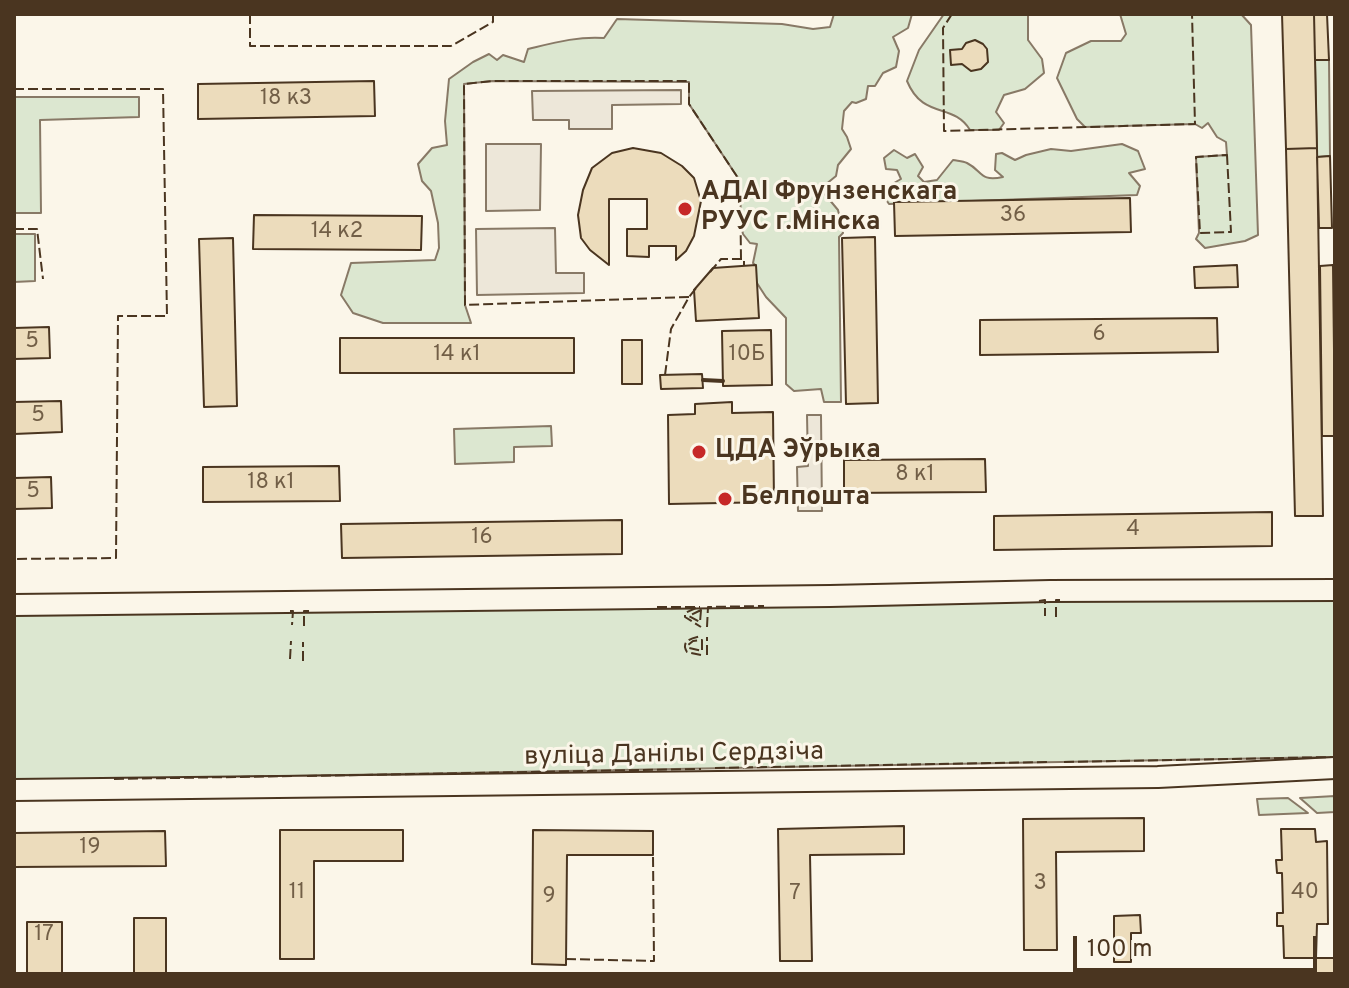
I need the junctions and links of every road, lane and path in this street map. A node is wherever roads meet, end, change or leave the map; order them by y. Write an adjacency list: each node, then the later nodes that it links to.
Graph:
1 (1335, 590): 2 (street)
2 (14, 605)
3 (1335, 768): 4 (street, вуліца Данілы Сердзіча)
4 (14, 790)

